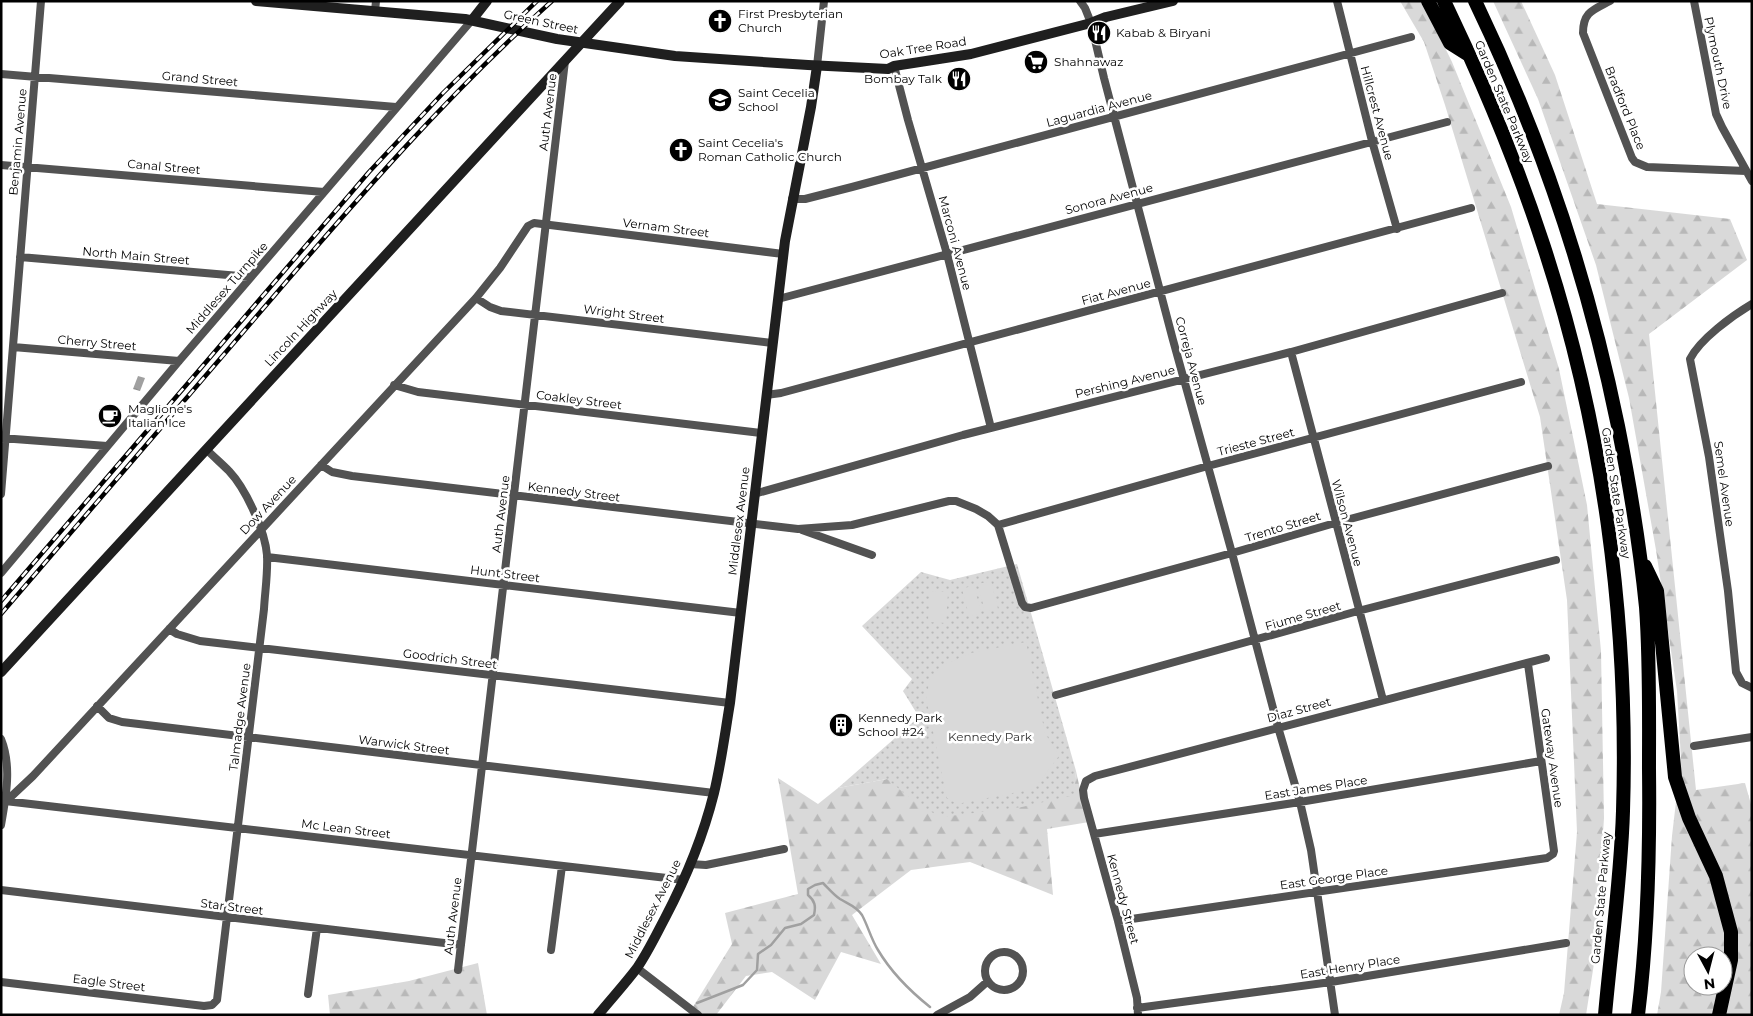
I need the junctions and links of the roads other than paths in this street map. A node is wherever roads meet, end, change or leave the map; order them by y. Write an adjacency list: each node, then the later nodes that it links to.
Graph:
1 (41, 1): 26 (street, Benjamin Avenue)
2 (256, 1): 3 (street, Green Street)
3 (260, 1): 15 (street, Green Street)
4 (488, 1): 16 (street)
5 (620, 1): 19 (street, Lincoln Highway)
6 (824, 1): 23 (street, Middlesex Avenue)
7 (1080, 1): 17 (street, Correja Avenue)
8 (1173, 1): 17 (street, Oak Tree Road)
9 (1337, 1): 20 (street, Hillcrest Avenue)
10 (1428, 1): 21 (highway)
11 (1444, 1): 21 (highway, Garden State Parkway)
12 (1475, 1): 82 (highway, Garden State Parkway)
13 (1610, 1): 34 (street, Bradford Place)
14 (1694, 1): 34 (street, Plymouth Drive)
15 (376, 6): 16 (street, Green Street)
16 (472, 20): 19 (street, Green Street); 27 (street, Middlesex Turnpike)
17 (1091, 23): 24 (street, Oak Tree Road); 28 (street, Correja Avenue)
18 (1411, 37): 20 (street, Laguardia Avenue)
19 (582, 43): 22 (street, Lincoln Highway); 23 (street, Oak Tree Road)
20 (1350, 54): 28 (street, Laguardia Avenue); 30 (street, Hillcrest Avenue)
21 (1469, 55): 140 (highway, Garden State Parkway)
22 (565, 61): 40 (street, Auth Avenue); 67 (street, Lincoln Highway)
23 (817, 66): 24 (street, Oak Tree Road); 37 (street, Middlesex Avenue)
24 (894, 66): 33 (street, Marconi Avenue)
25 (1, 74): 26 (street, Grand Street)
26 (35, 77): 27 (street, Grand Street); 32 (street, Benjamin Avenue)
27 (396, 107): 36 (street, Middlesex Turnpike)
28 (1114, 116): 33 (street, Laguardia Avenue); 38 (street, Correja Avenue)
29 (1447, 122): 30 (street, Sonora Avenue)
30 (1372, 141): 38 (street, Sonora Avenue); 41 (street, Hillcrest Avenue)
31 (1, 165): 32 (street, Canal Street)
32 (28, 167): 36 (street, Canal Street); 44 (street, Benjamin Avenue)
33 (923, 169): 37 (street, Laguardia Avenue); 43 (street, Marconi Avenue)
34 (1746, 171): 35 (street, Plymouth Drive)
35 (1752, 181)
36 (324, 192): 45 (street, Middlesex Turnpike)
37 (792, 200): 42 (street, Middlesex Avenue)
38 (1137, 203): 43 (street, Sonora Avenue); 46 (street, Correja Avenue)
39 (1471, 208): 41 (street, Fiat Avenue)
40 (546, 225): 42 (street, Vernam Street); 48 (street, Dow Avenue); 51 (street, Auth Avenue)
41 (1397, 229): 46 (street, Fiat Avenue)
42 (783, 254): 49 (street, Middlesex Avenue)
43 (948, 254): 49 (street, Sonora Avenue); 53 (street, Marconi Avenue)
44 (20, 257): 45 (street, North Main Street); 54 (street, Benjamin Avenue)
45 (251, 277): 56 (street, Middlesex Turnpike)
46 (1161, 292): 53 (street, Fiat Avenue); 57 (street, Correja Avenue)
47 (1502, 293): 55 (street, Pershing Avenue)
48 (476, 298): 51 (street, Wright Street); 59 (street, Dow Avenue)
49 (778, 299): 52 (street, Middlesex Avenue)
50 (1752, 304): 95 (street, Semel Avenue)
51 (536, 315): 52 (street, Wright Street); 61 (street, Auth Avenue)
52 (772, 343): 60 (street, Middlesex Avenue)
53 (969, 343): 60 (street, Fiat Avenue); 62 (street, Marconi Avenue)
54 (13, 347): 56 (street, Cherry Street); 64 (street, Benjamin Avenue)
55 (1291, 352): 57 (street, Pershing Avenue); 65 (street, Wilson Avenue)
56 (179, 361): 66 (street, Middlesex Turnpike)
57 (1184, 379): 62 (street, Pershing Avenue); 69 (street, Correja Avenue)
58 (1521, 382): 65 (street, Trieste Street)
59 (394, 385): 61 (street, Coakley Street); 68 (street, Dow Avenue)
60 (766, 395): 63 (street, Middlesex Avenue)
61 (525, 405): 63 (street, Coakley Street); 73 (street, Auth Avenue)
62 (991, 428): 72 (street, Pershing Avenue)
63 (762, 433): 72 (street, Middlesex Avenue)
64 (3, 438): 66 (street); 71 (street, Benjamin Avenue)
65 (1313, 438): 69 (street, Trieste Street); 74 (street, Wilson Avenue)
66 (107, 446): 84 (street, Middlesex Turnpike)
67 (207, 450): 77 (street, Talmadge Avenue); 93 (street, Lincoln Highway)
68 (321, 465): 73 (street, Kennedy Street); 77 (street, Dow Avenue)
69 (1208, 466): 76 (street, Trieste Street); 79 (street, Correja Avenue)
70 (1548, 466): 74 (street, Trento Street)
71 (1, 494)
72 (754, 494): 75 (street, Middlesex Avenue)
73 (514, 496): 75 (street, Kennedy Street); 85 (street, Auth Avenue)
74 (1335, 523): 79 (street, Trento Street); 86 (street, Wilson Avenue)
75 (751, 524): 78 (street, Kennedy Street); 87 (street, Middlesex Avenue)
76 (998, 525): 78 (street, Kennedy Street); 79 (street, Trento Street)
77 (261, 528): 81 (street, Talmadge Avenue); 88 (street, Dow Avenue)
78 (798, 529): 80 (street, Kennedy Street)
79 (1232, 554): 89 (street, Correja Avenue)
80 (872, 555)
81 (267, 557): 85 (street, Hunt Street); 90 (street, Talmadge Avenue)
82 (1641, 558): 141 (highway, Garden State Parkway); 142 (highway)
83 (1556, 560): 86 (street, Fiume Street)
84 (1, 573)
85 (504, 585): 87 (street, Hunt Street); 94 (street, Auth Avenue)
86 (1358, 611): 89 (street, Fiume Street); 97 (street, Wilson Avenue)
87 (740, 613): 98 (street, Middlesex Avenue)
88 (169, 629): 90 (street, Goodrich Street); 99 (street, Dow Avenue)
89 (1254, 642): 96 (street, Fiume Street); 100 (street, Correja Avenue)
90 (259, 647): 94 (street, Goodrich Street); 102 (street, Talmadge Avenue)
91 (1546, 658): 92 (street, Diaz Street)
92 (1528, 664): 97 (street, Diaz Street); 105 (street, Gateway Avenue)
93 (1, 672)
94 (493, 676): 98 (street, Goodrich Street); 106 (street, Auth Avenue)
95 (1752, 688)
96 (1056, 695)
97 (1383, 700): 100 (street, Diaz Street)
98 (730, 703): 108 (street, Middlesex Avenue)
99 (97, 706): 102 (street, Warwick Street); 110 (street, Dow Avenue)
100 (1278, 727): 107 (street, Diaz Street); 109 (street, Correja Avenue)
101 (1752, 737): 104 (street)
102 (249, 738): 106 (street, Warwick Street); 112 (street, Talmadge Avenue)
103 (1, 739): 110 (street)
104 (1694, 746)
105 (1541, 761): 109 (street, East James Place); 115 (street, Gateway Avenue)
106 (482, 765): 108 (street, Warwick Street); 116 (street, Auth Avenue)
107 (1083, 790): 113 (street, Kennedy Street)
108 (714, 793): 117 (street, Middlesex Avenue)
109 (1300, 802): 113 (street, East James Place); 121 (street, Correja Avenue)
110 (3, 803): 111 (street); 112 (street, Mc Lean Street)
111 (1, 825)
112 (238, 828): 116 (street, Mc Lean Street); 122 (street, Talmadge Avenue)
113 (1094, 834): 123 (street, Kennedy Street)
114 (784, 849): 117 (street)
115 (1553, 854): 121 (street, East George Place)
116 (472, 855): 118 (street, Mc Lean Street); 126 (street, Auth Avenue)
117 (690, 864): 119 (street, Middlesex Avenue)
118 (562, 866): 119 (street, Mc Lean Street); 127 (street)
119 (684, 880): 128 (street, Middlesex Avenue)
120 (1, 890): 122 (street, Star Street)
121 (1318, 892): 123 (street, East George Place); 132 (street, Correja Avenue)
122 (227, 917): 124 (street, Star Street); 134 (street, Talmadge Avenue)
123 (1118, 920): 135 (street, Kennedy Street)
124 (317, 928): 126 (street, Star Street); 133 (street)
125 (1566, 943): 132 (street, East Henry Place)
126 (461, 945): 129 (street, Auth Avenue)
127 (551, 950)
128 (637, 968): 136 (street, Middlesex Avenue); 137 (street)
129 (458, 970)
130 (988, 981): 130 (street); 138 (street)
131 (1, 982): 134 (street, Eagle Street)
132 (1331, 982): 135 (street, East Henry Place); 139 (street, Correja Avenue)
133 (308, 994)
134 (214, 1004)
135 (1138, 1012)
136 (598, 1015)
137 (698, 1015)
138 (937, 1015)
139 (1335, 1015)
140 (1604, 1015)
141 (1638, 1015)
142 (1719, 1015)

